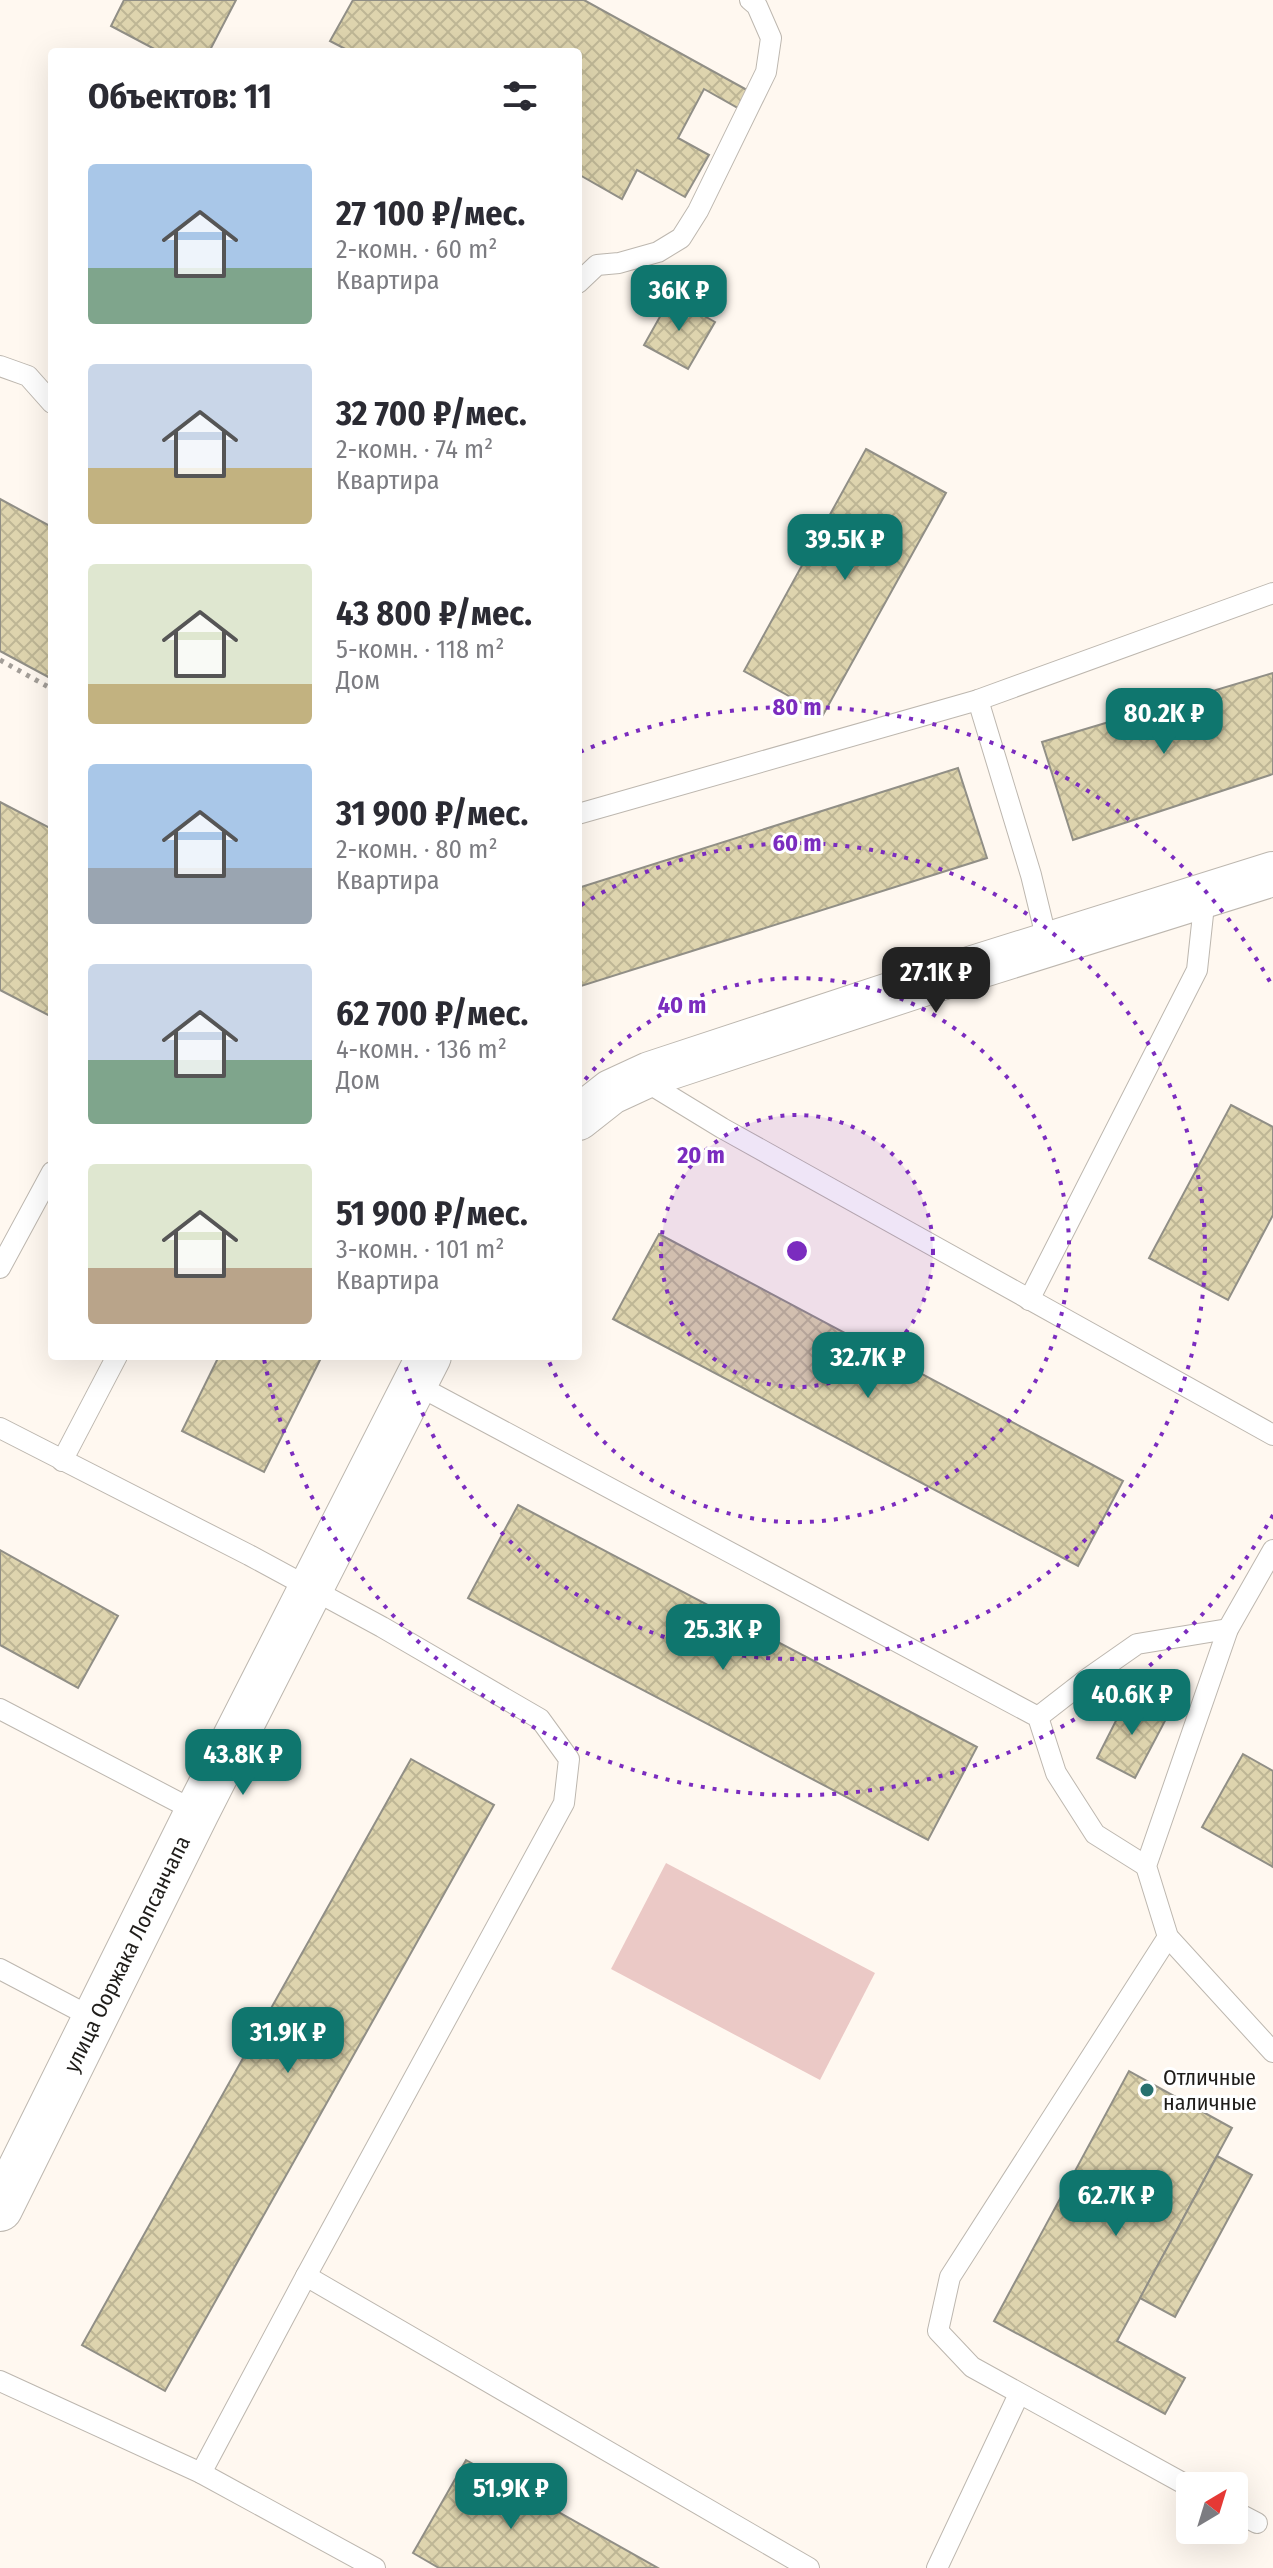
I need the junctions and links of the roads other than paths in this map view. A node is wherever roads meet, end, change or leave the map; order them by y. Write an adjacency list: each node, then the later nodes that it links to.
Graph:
1 (750, 0): 2 (lane)
2 (582, 279)
3 (0, 366): 4 (lane)
4 (48, 398)
5 (1273, 593): 6 (lane)
6 (978, 700): 7 (lane); 10 (lane)
7 (582, 813)
8 (1273, 874): 9 (street)
9 (1205, 896): 10 (street); 15 (lane)
10 (1048, 945): 11 (street)
11 (640, 1078): 12 (street); 15 (lane)
12 (582, 1115)
13 (48, 1179): 14 (lane)
14 (0, 1268)
15 (1029, 1300): 19 (lane)
16 (115, 1360): 20 (lane)
17 (422, 1370): 22 (street, улица Ооржака Лопсанчапа); 25 (lane)
18 (0, 1428): 20 (lane)
19 (1273, 1435)
20 (62, 1461): 22 (lane)
21 (1273, 1550): 23 (lane)
22 (310, 1589): 26 (street, улица Ооржака Лопсанчапа); 33 (lane)
23 (1228, 1629): 25 (lane); 27 (lane)
24 (0, 1709): 26 (lane)
25 (1038, 1717): 27 (lane)
26 (197, 1812): 30 (street, улица Ооржака Лопсанчапа)
27 (1146, 1866): 28 (lane)
28 (1168, 1937): 31 (lane); 35 (lane)
29 (0, 1969): 30 (lane)
30 (95, 2019): 32 (street, улица Ооржака Лопсанчапа)
31 (1273, 2052)
32 (1, 2204)
33 (306, 2276): 36 (lane); 41 (lane)
34 (0, 2381): 36 (lane)
35 (1019, 2394): 37 (lane); 42 (lane)
36 (201, 2473): 40 (lane)
37 (1176, 2479)
38 (1248, 2518): 39 (lane)
39 (1257, 2523)
40 (375, 2568)
41 (809, 2568)
42 (937, 2568)

